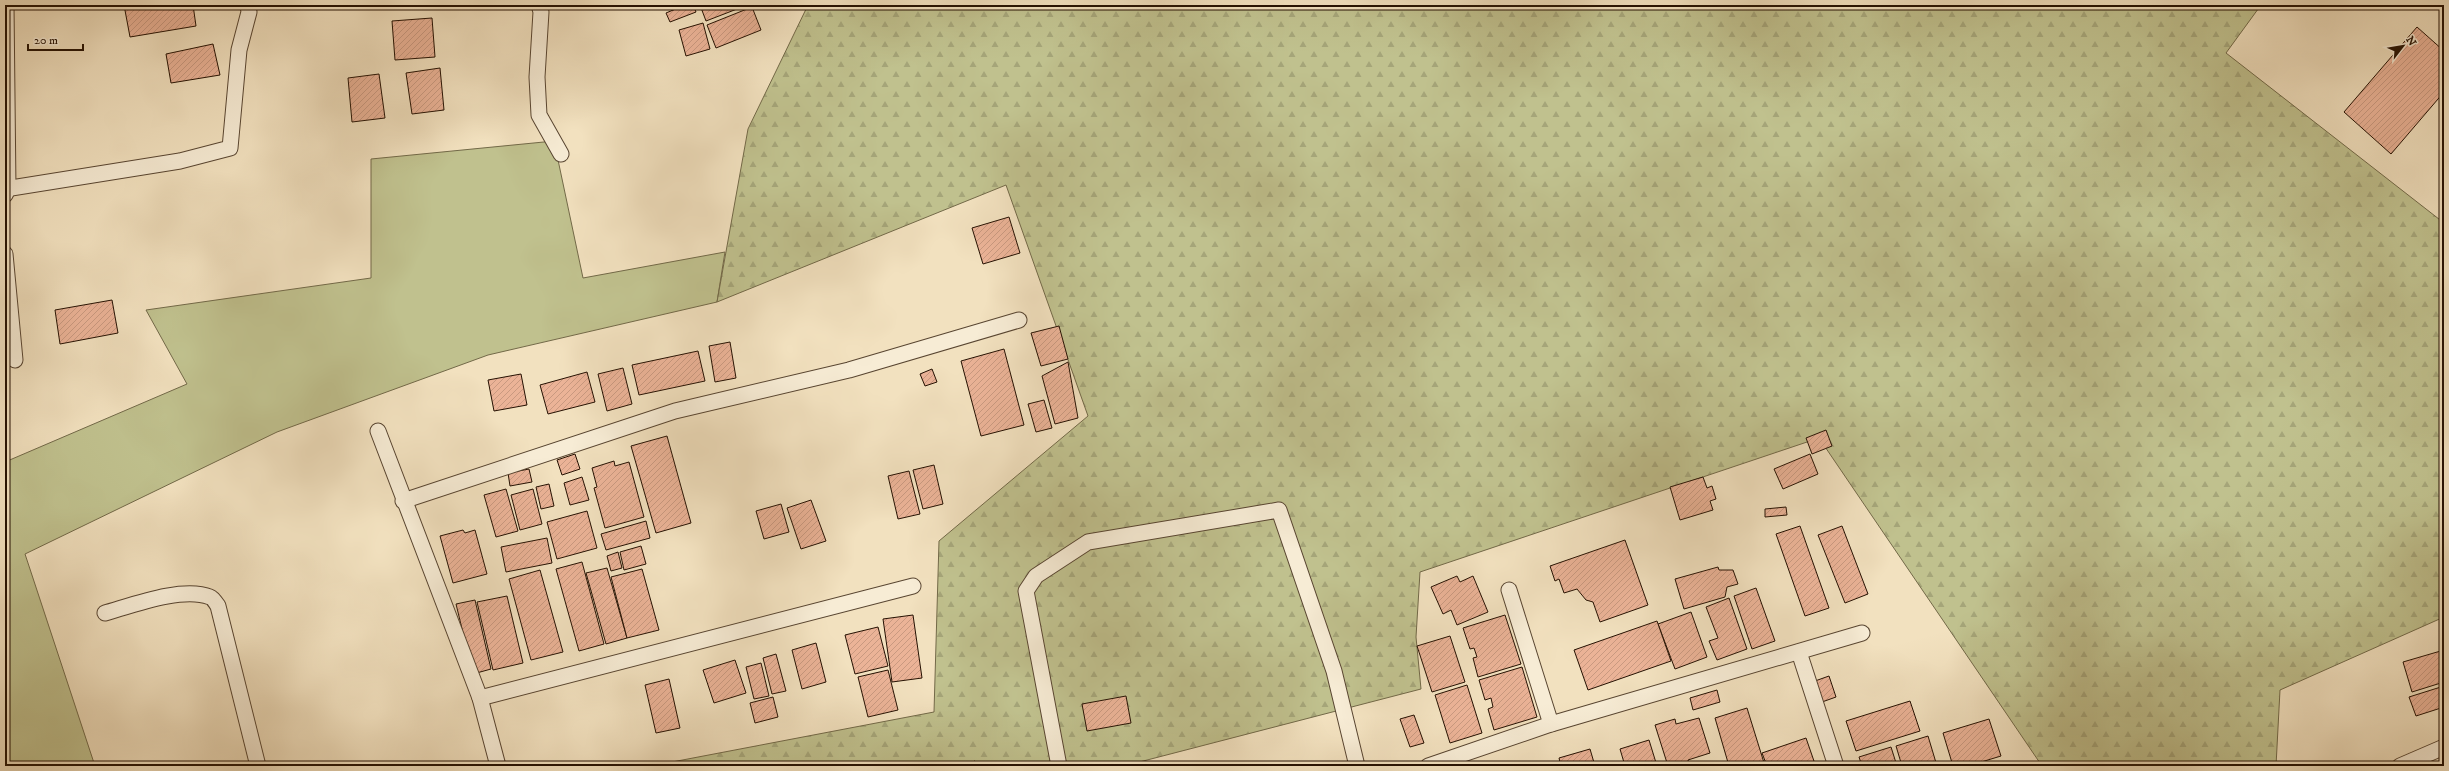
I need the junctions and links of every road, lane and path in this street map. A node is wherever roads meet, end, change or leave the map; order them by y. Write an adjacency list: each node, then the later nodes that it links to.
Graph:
1 (6, 5): 5 (street)
2 (248, 5): 5 (street)
3 (539, 5): 4 (street)
4 (560, 154)
5 (6, 191)
6 (5, 254): 8 (street)
7 (1019, 320): 10 (street)
8 (15, 360)
9 (378, 431): 10 (street)
10 (403, 501): 16 (street)
11 (913, 586): 16 (street)
12 (1509, 590): 17 (street)
13 (105, 613): 19 (street)
14 (1862, 633): 15 (street)
15 (1799, 652): 17 (street); 24 (street)
16 (480, 698): 20 (street)
17 (1551, 724): 23 (street)
18 (2444, 747): 25 (street)
19 (258, 766)
20 (498, 766)
21 (1059, 766): 22 (street)
22 (1357, 766)
23 (1428, 766)
24 (1836, 766)
25 (2400, 766)

